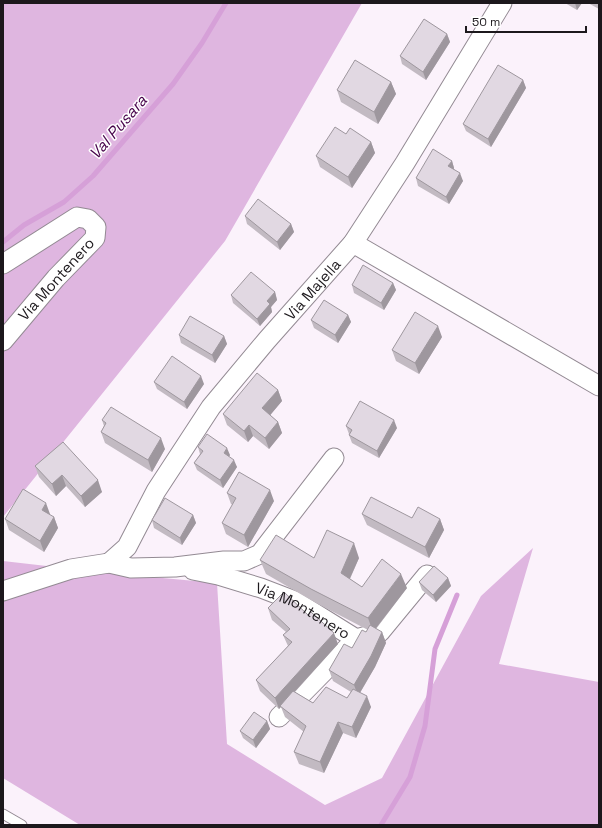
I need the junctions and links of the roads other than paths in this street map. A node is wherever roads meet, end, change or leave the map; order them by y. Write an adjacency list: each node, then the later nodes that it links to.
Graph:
1 (502, 3): 2 (street, Via Majella)
2 (353, 243): 5 (street); 7 (street, Via Majella)
3 (3, 264): 4 (street, Via Montenero)
4 (3, 341)
5 (599, 386)
6 (334, 458): 8 (street, Via Montenero)
7 (109, 564): 8 (street, Via Montenero); 10 (street, Via Montenero)
8 (175, 567): 11 (street, Via Montenero)
9 (428, 575): 11 (street, Via Montenero)
10 (3, 591)
11 (356, 639): 12 (street)
12 (279, 717)
13 (3, 814): 14 (lane)
14 (22, 825)

